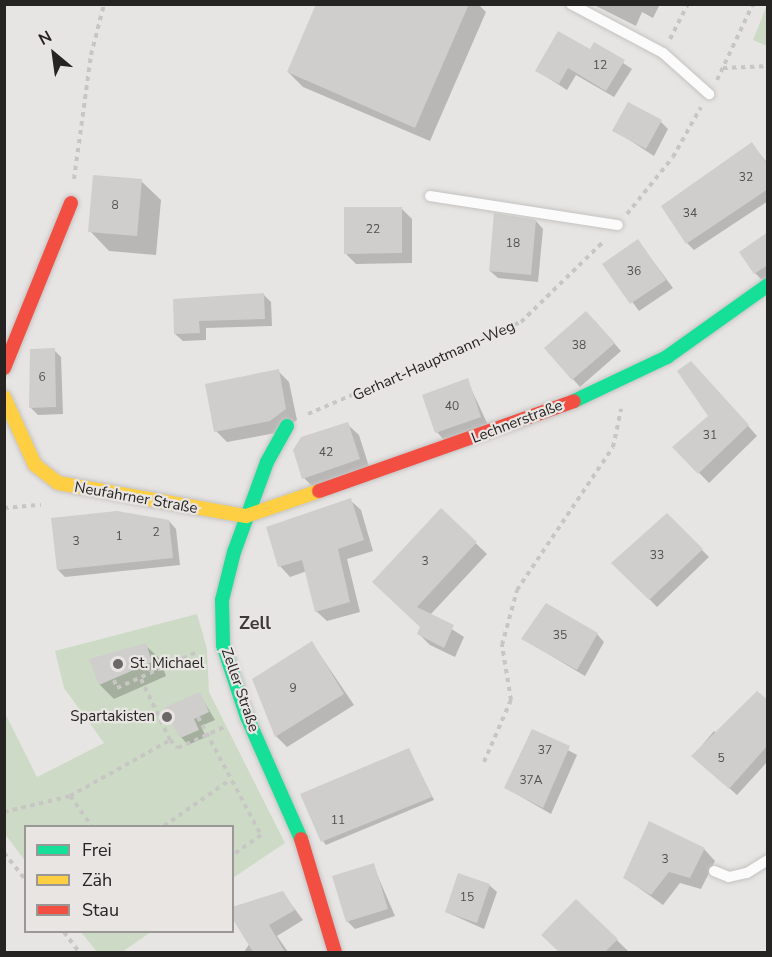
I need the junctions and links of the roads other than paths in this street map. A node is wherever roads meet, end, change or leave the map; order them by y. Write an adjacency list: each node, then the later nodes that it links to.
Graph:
1 (571, 4): 2 (lane)
2 (709, 94)
3 (430, 196): 5 (lane)
4 (71, 203): 7 (street)
5 (618, 225)
6 (768, 285): 10 (street, Lechnerstraße)
7 (4, 368)
8 (4, 398): 10 (street, Neufahrner Straße)
9 (287, 426): 10 (street, Zeller Straße)
10 (246, 516): 13 (street, Zeller Straße)
11 (768, 860): 12 (lane)
12 (714, 871)
13 (335, 952)

